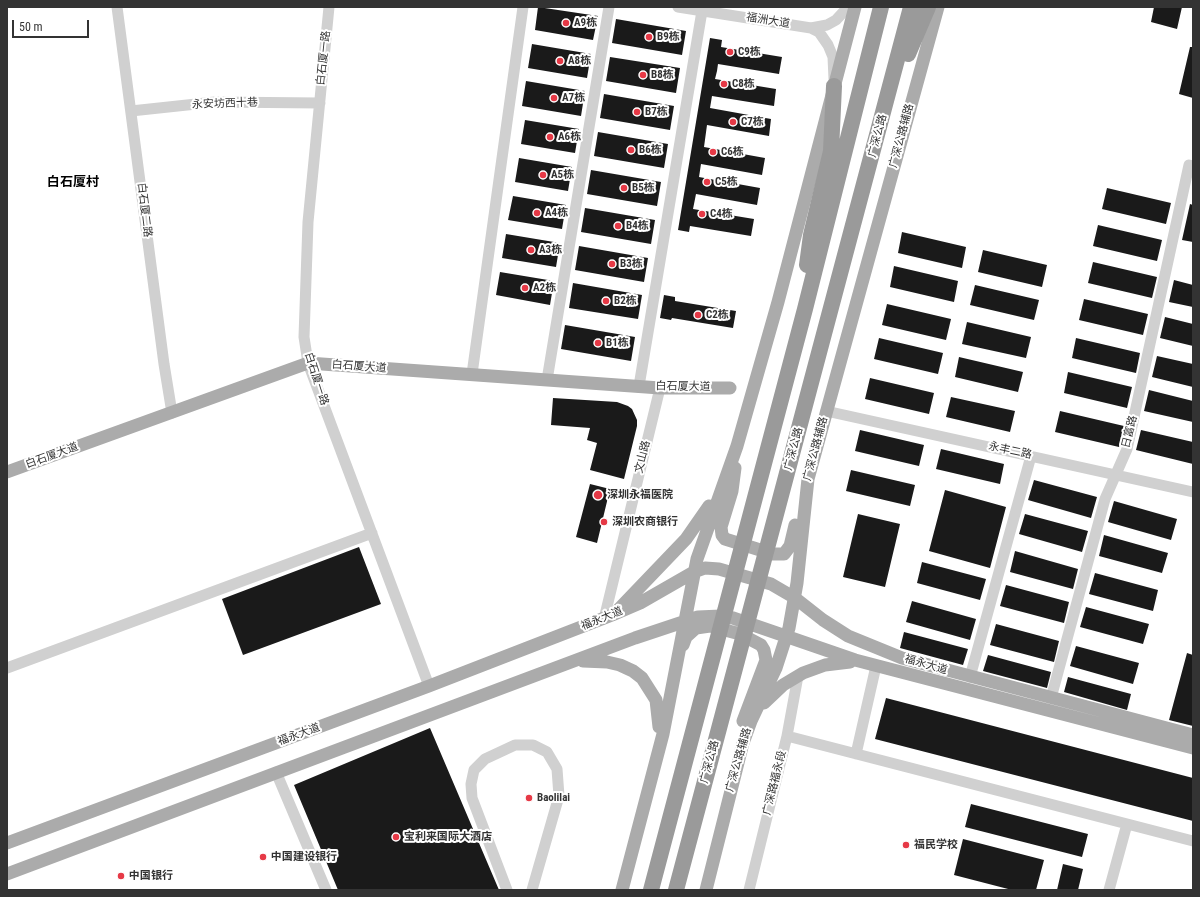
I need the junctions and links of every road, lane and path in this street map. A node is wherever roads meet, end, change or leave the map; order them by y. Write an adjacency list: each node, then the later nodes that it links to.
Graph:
1 (116, 7): 17 (street, 白石厦二路)
2 (329, 7): 16 (street, 白石厦一路)
3 (523, 7): 21 (street)
4 (609, 7): 22 (street)
5 (678, 7): 12 (street, 福洲大道)
6 (848, 7): 13 (street)
7 (855, 7): 14 (main road)
8 (881, 7): 19 (highway)
9 (912, 7): 15 (highway, 广深公路)
10 (928, 7): 15 (highway)
11 (938, 7): 26 (main road, 广深公路辅路)
12 (702, 11): 13 (street, 福洲大道); 23 (street)
13 (811, 28): 14 (street)
14 (834, 86): 19 (highway); 28 (main road)
15 (888, 98): 68 (highway, 广深公路)
16 (320, 103): 17 (street, 永安坊西十巷); 20 (street, 白石厦一路)
17 (131, 111): 27 (street, 白石厦二路)
18 (1193, 166): 31 (street, 日富路)
19 (805, 309): 67 (highway)
20 (308, 363): 21 (main road, 白石厦大道); 27 (main road, 白石厦大道); 35 (street, 白石厦一路)
21 (472, 374): 22 (main road, 白石厦大道)
22 (547, 380): 23 (main road, 白石厦大道)
23 (639, 386): 24 (main road, 白石厦大道)
24 (660, 388): 25 (main road, 白石厦大道); 38 (street, 文山路)
25 (730, 388)
26 (826, 411): 29 (street, 永丰二路); 32 (main road, 广深公路辅路)
27 (172, 412): 30 (main road, 白石厦大道)
28 (737, 446): 32 (main road); 33 (main road)
29 (1031, 456): 31 (street, 永丰二路); 46 (street)
30 (7, 472)
31 (1116, 475): 34 (street, 永丰二路); 48 (street, 日富路)
32 (808, 479): 37 (main road, 广深公路辅路)
33 (724, 483): 36 (main road); 38 (main road)
34 (1193, 492)
35 (372, 533): 43 (street); 47 (street, 白石厦一路)
36 (694, 572): 37 (main road, 福永大道); 38 (main road, 福永大道); 39 (main road)
37 (795, 598): 40 (main road, 广深公路辅路); 46 (main road, 福永大道)
38 (608, 617): 47 (main road, 福永大道)
39 (684, 622): 40 (main road, 福永大道); 41 (main road, 福永大道); 44 (main road)
40 (787, 636): 42 (main road, 福永大道); 49 (main road, 广深公路辅路)
41 (573, 661): 55 (main road); 56 (main road, 福永大道)
42 (873, 665): 45 (main road); 52 (main road, 福永大道); 54 (street)
43 (7, 668)
44 (676, 672): 53 (main road); 55 (main road)
45 (798, 676): 49 (main road); 51 (street, 广深路福永段)
46 (970, 677): 48 (main road, 福永大道)
47 (429, 686): 59 (main road, 福永大道)
48 (1051, 698): 50 (main road, 福永大道)
49 (751, 721): 53 (main road, 广深公路辅路)
50 (1193, 735)
51 (787, 736): 54 (street); 70 (street, 广深路福永段)
52 (1193, 748)
53 (740, 754): 69 (main road, 广深公路辅路)
54 (856, 754): 57 (street)
55 (656, 761): 60 (main road)
56 (276, 772): 61 (main road, 福永大道); 62 (street)
57 (1126, 824): 58 (street); 71 (street)
58 (1193, 841)
59 (7, 843)
60 (628, 869): 65 (main road); 66 (main road)
61 (7, 874)
62 (326, 890)
63 (507, 890): 64 (street)
64 (532, 890)
65 (615, 890)
66 (622, 890)
67 (651, 890)
68 (676, 890)
69 (706, 890)
70 (749, 890)
71 (1109, 890)

